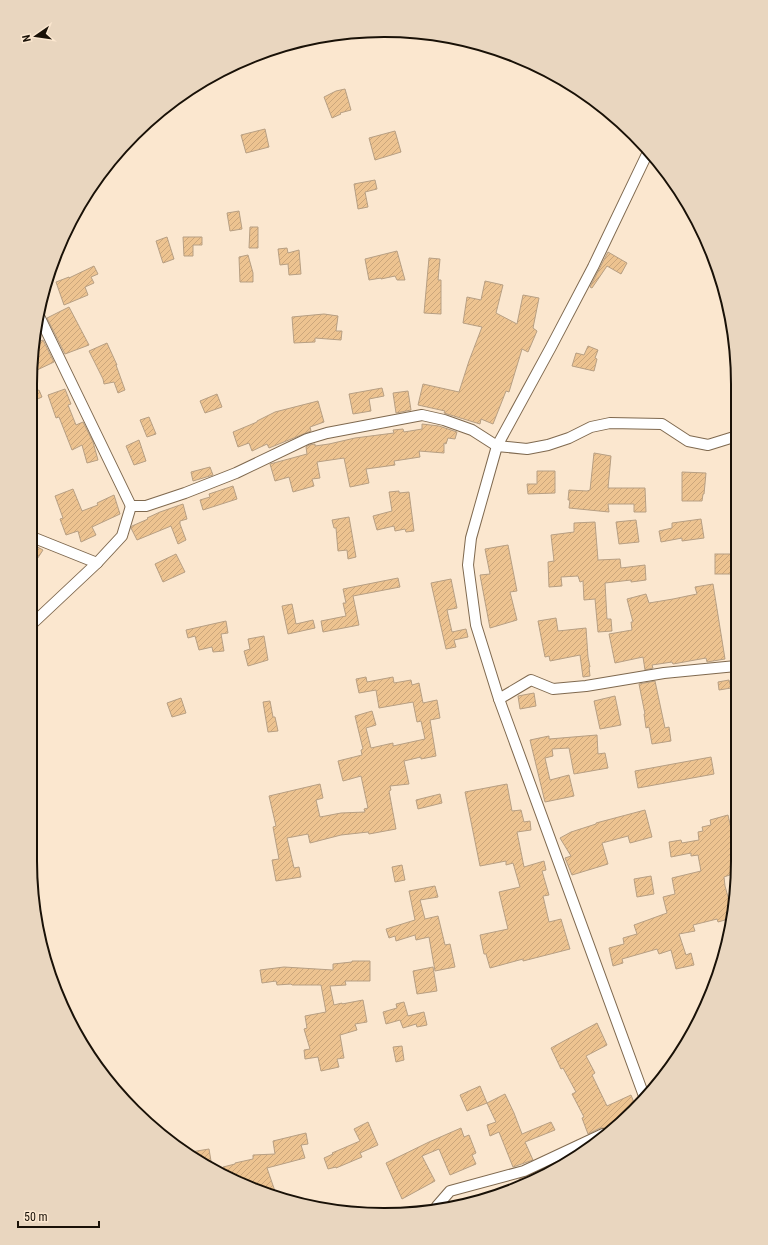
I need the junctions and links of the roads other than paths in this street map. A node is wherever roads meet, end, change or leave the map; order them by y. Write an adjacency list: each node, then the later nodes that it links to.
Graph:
1 (646, 156): 4 (street)
2 (43, 324): 5 (street)
3 (731, 438): 4 (street)
4 (497, 446): 5 (street); 10 (street)
5 (131, 506): 7 (street)
6 (37, 539): 7 (street)
7 (98, 563): 8 (street)
8 (37, 619)
9 (731, 666): 10 (street)
10 (499, 699): 11 (street)
11 (643, 1092)
12 (589, 1140): 13 (street)
13 (439, 1203)

